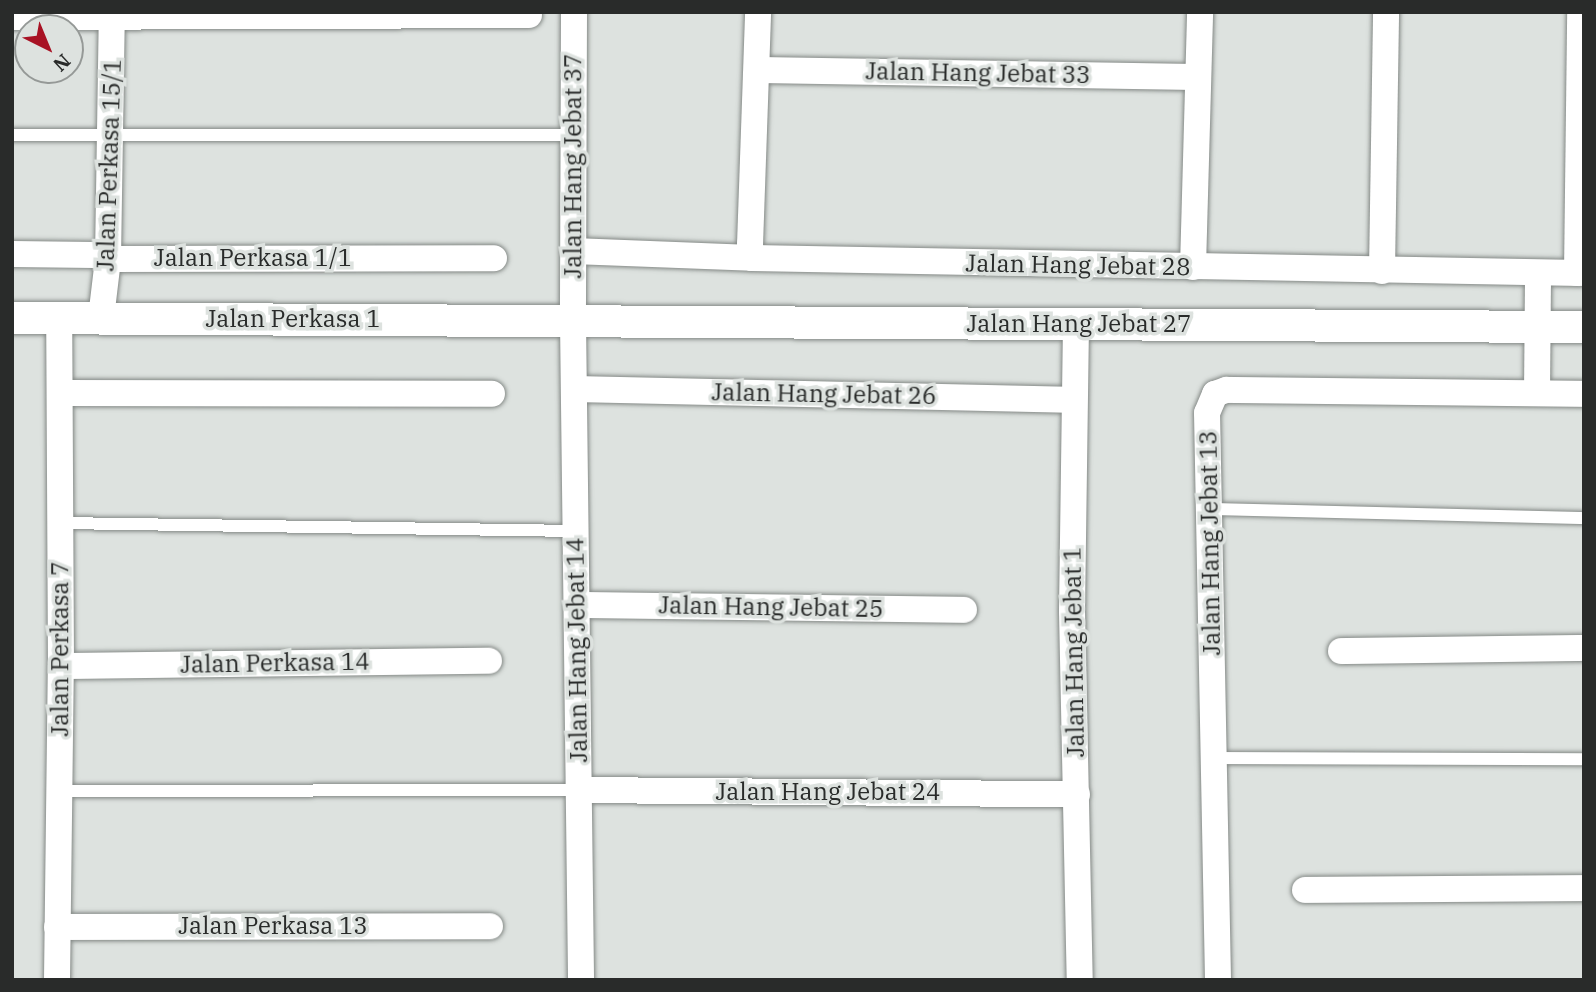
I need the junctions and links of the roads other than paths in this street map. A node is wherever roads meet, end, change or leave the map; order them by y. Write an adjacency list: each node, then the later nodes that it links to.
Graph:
1 (574, 12): 12 (street, Jalan Hang Jebat 37)
2 (758, 12): 9 (street)
3 (1200, 12): 10 (street)
4 (1386, 12): 20 (street)
5 (1580, 12): 21 (street)
6 (112, 15): 7 (street); 8 (street); 13 (street, Jalan Perkasa 15/1)
7 (529, 15)
8 (12, 17)
9 (757, 70): 10 (street, Jalan Hang Jebat 33); 17 (street)
10 (1198, 77): 19 (street)
11 (12, 135): 13 (lane)
12 (573, 135): 13 (lane); 14 (street, Jalan Hang Jebat 37)
13 (111, 137): 18 (street, Jalan Perkasa 15/1)
14 (573, 251): 17 (street, Jalan Hang Jebat 28); 26 (street, Jalan Hang Jebat 37)
15 (12, 254): 18 (street, Jalan Perkasa 1/1)
16 (494, 258): 18 (street, Jalan Perkasa 1/1)
17 (752, 258): 19 (street, Jalan Hang Jebat 28)
18 (108, 259): 25 (street, Jalan Perkasa 15/1)
19 (1193, 267): 20 (street, Jalan Hang Jebat 28)
20 (1382, 271): 22 (street, Jalan Hang Jebat 28)
21 (1581, 273): 22 (street, Jalan Hang Jebat 28)
22 (1538, 274): 28 (street)
23 (12, 318): 24 (street, Jalan Perkasa 1)
24 (59, 318): 25 (street, Jalan Perkasa 1); 31 (street, Jalan Perkasa 7)
25 (101, 318): 26 (street, Jalan Perkasa 1)
26 (573, 321): 27 (street, Jalan Hang Jebat 27); 30 (street, Jalan Hang Jebat 14)
27 (1076, 324): 28 (street, Jalan Hang Jebat 27); 35 (street, Jalan Hang Jebat 1)
28 (1537, 326): 29 (street, Jalan Hang Jebat 27); 32 (street)
29 (1584, 327)
30 (574, 389): 35 (street, Jalan Hang Jebat 26); 39 (street, Jalan Hang Jebat 14)
31 (60, 393): 33 (street); 38 (street, Jalan Perkasa 7)
32 (1537, 393): 34 (street, Jalan Hang Jebat 13); 36 (street, Jalan Hang Jebat 13)
33 (492, 394)
34 (1584, 394)
35 (1074, 400): 50 (street, Jalan Hang Jebat 1)
36 (1209, 509): 37 (lane); 46 (street, Jalan Hang Jebat 13)
37 (1584, 518)
38 (61, 523): 39 (lane); 45 (street, Jalan Perkasa 7)
39 (576, 531): 40 (street, Jalan Hang Jebat 14)
40 (577, 605): 41 (street, Jalan Hang Jebat 25); 48 (street, Jalan Hang Jebat 14)
41 (964, 610)
42 (1584, 648): 43 (street)
43 (1341, 651)
44 (489, 661): 45 (street, Jalan Perkasa 14)
45 (61, 666): 49 (street, Jalan Perkasa 7)
46 (1216, 758): 47 (lane); 58 (street, Jalan Hang Jebat 13)
47 (1584, 759)
48 (579, 790): 49 (lane); 50 (street, Jalan Hang Jebat 24); 56 (street, Jalan Hang Jebat 14)
49 (59, 791): 54 (street, Jalan Perkasa 7)
50 (1077, 794): 57 (street, Jalan Hang Jebat 1)
51 (1584, 888): 52 (street)
52 (1305, 890)
53 (490, 926): 54 (street, Jalan Perkasa 13)
54 (57, 927): 55 (street, Jalan Perkasa 7)
55 (57, 980)
56 (581, 980)
57 (1080, 980)
58 (1218, 980)

